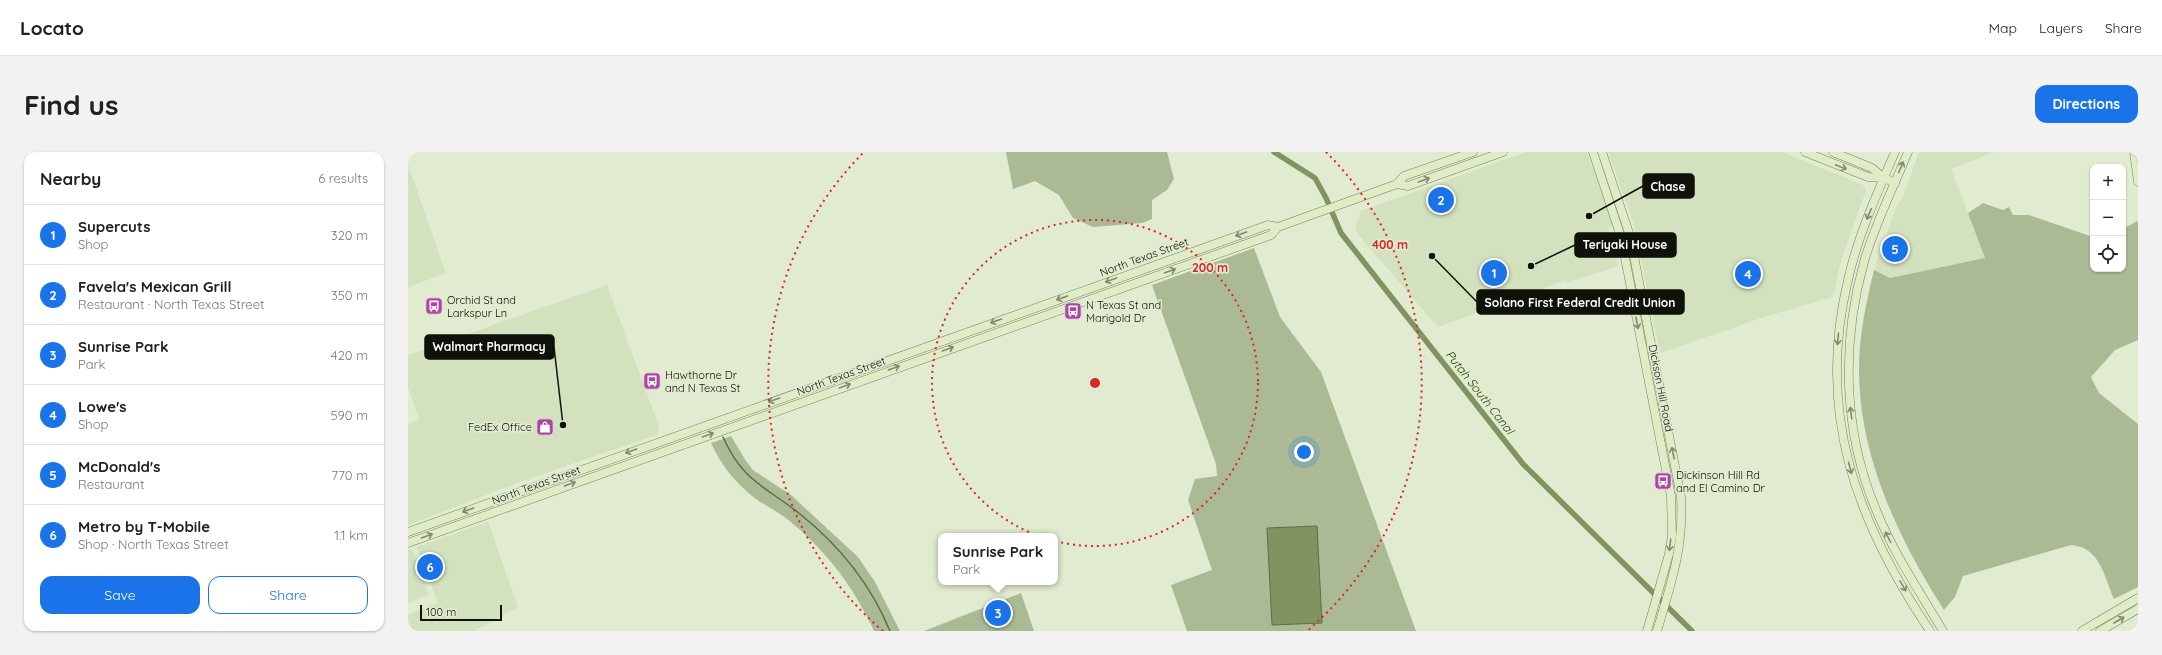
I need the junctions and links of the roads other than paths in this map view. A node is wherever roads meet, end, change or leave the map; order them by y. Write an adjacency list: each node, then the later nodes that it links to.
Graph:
1 (1473, 152): 13 (main road, North Texas Street)
2 (1503, 152): 13 (main road, North Texas Street, one-way to 2)
3 (1592, 152): 19 (main road, Dickson Hill Road, one-way to 19)
4 (1602, 152): 20 (main road, Dickson Hill Road, one-way to 4)
5 (1805, 152): 10 (main road, one-way to 10)
6 (1833, 152): 10 (main road)
7 (1895, 152): 10 (main road)
8 (1908, 152): 12 (main road, one-way to 8)
9 (2134, 152): 11 (main road)
10 (1884, 178): 12 (main road); 21 (main road, one-way to 21)
11 (2138, 182)
12 (1895, 183): 22 (main road, one-way to 12)
13 (1397, 184): 14 (main road, North Texas Street)
14 (1278, 226): 15 (main road, North Texas Street, one-way to 15); 16 (main road, North Texas Street, one-way to 14)
15 (408, 532)
16 (408, 543)
17 (2138, 598): 23 (main road)
18 (2138, 609): 24 (main road, one-way to 18)
19 (1646, 631)
20 (1657, 631)
21 (1930, 631)
22 (1943, 631)
23 (2082, 631)
24 (2100, 631)

